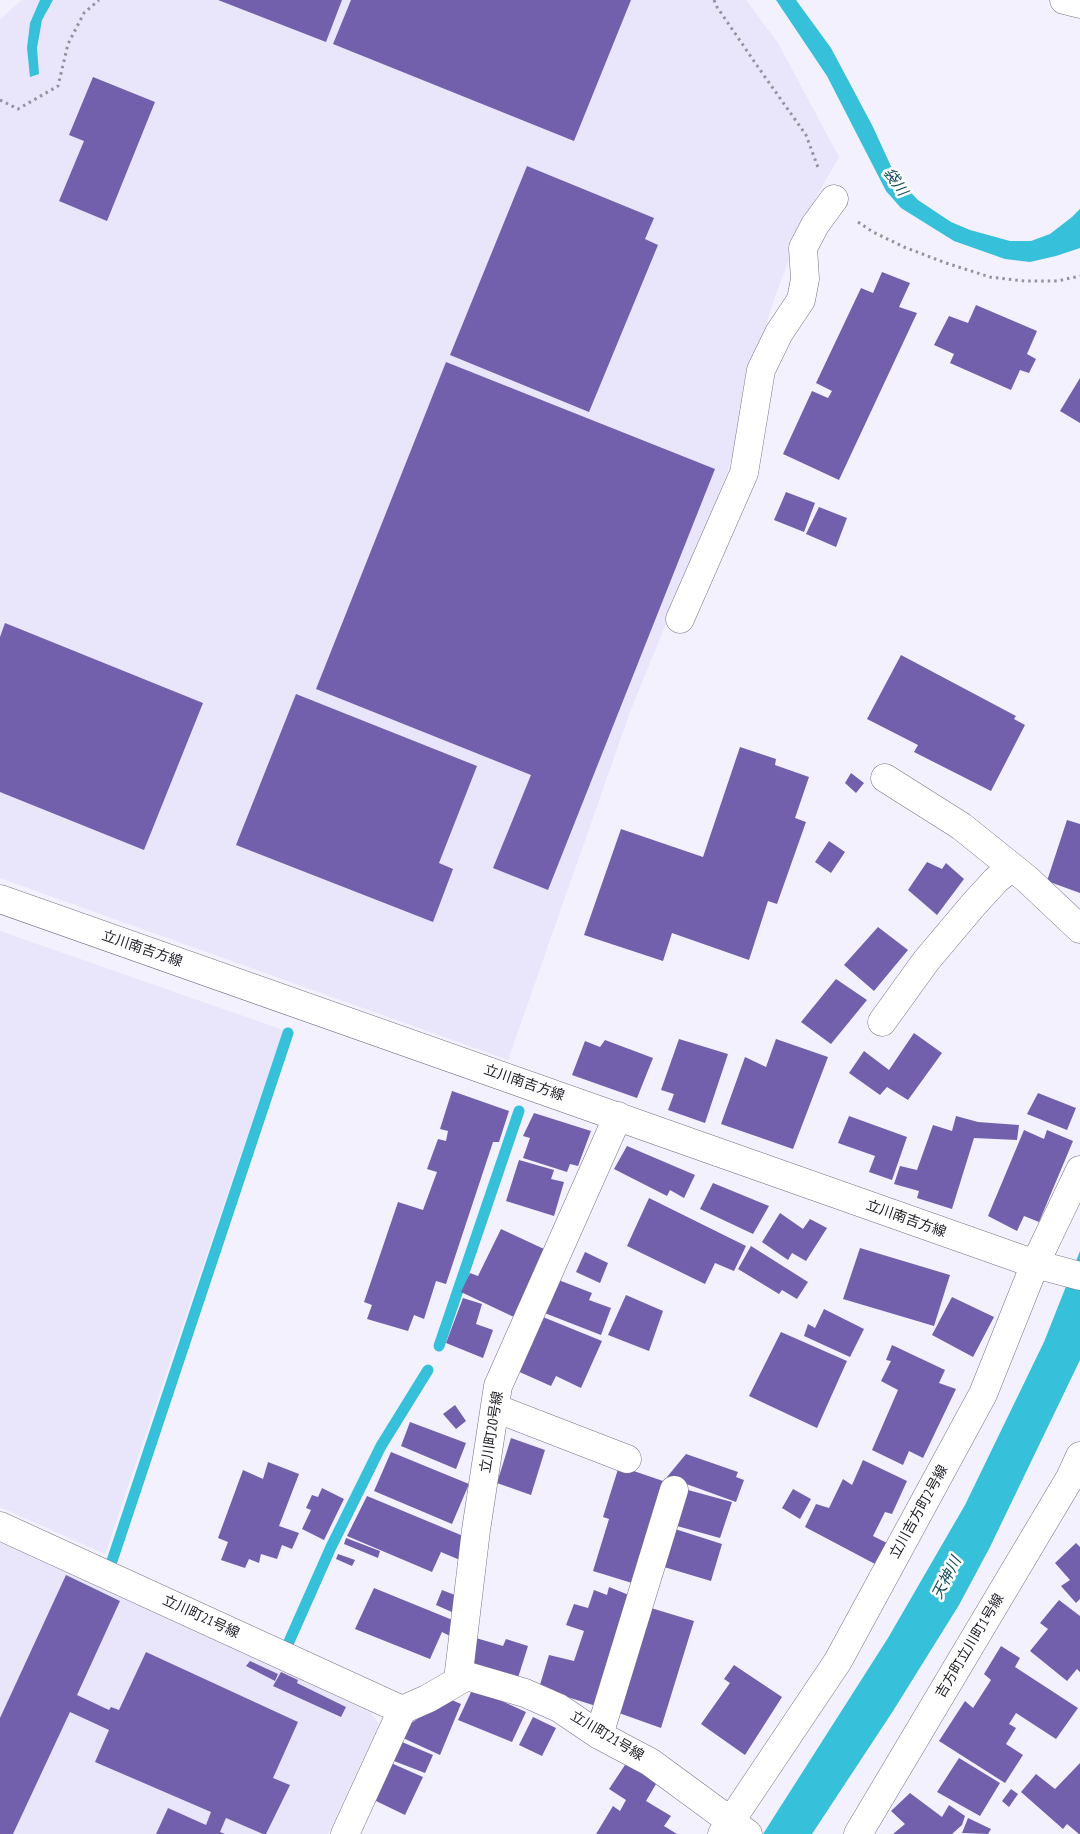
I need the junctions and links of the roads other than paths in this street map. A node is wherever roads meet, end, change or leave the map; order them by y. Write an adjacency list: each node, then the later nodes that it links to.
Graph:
1 (1064, 0): 2 (street)
2 (1080, 4)
3 (834, 199): 4 (street)
4 (680, 619)
5 (885, 778): 6 (street)
6 (1012, 867): 8 (street); 9 (street)
7 (0, 899): 10 (street, 立川南吉方線)
8 (1080, 929)
9 (882, 1022)
10 (618, 1116): 12 (street, 立川南吉方線); 14 (street, 立川町20号線)
11 (1080, 1170): 12 (street, 立川吉方町2号線)
12 (1042, 1266): 13 (street, 立川南吉方線); 22 (street, 立川吉方町2号線)
13 (1080, 1276)
14 (495, 1408): 15 (street); 19 (street, 立川町20号線)
15 (627, 1459)
16 (1077, 1474): 24 (street, 吉方町立川町1号線)
17 (674, 1490): 21 (street)
18 (0, 1526): 20 (street, 立川町21号線)
19 (458, 1680): 20 (street); 21 (street, 立川町21号線)
20 (402, 1710): 23 (street)
21 (600, 1735): 22 (street, 立川町21号線)
22 (735, 1830)
23 (345, 1834)
24 (858, 1834)

